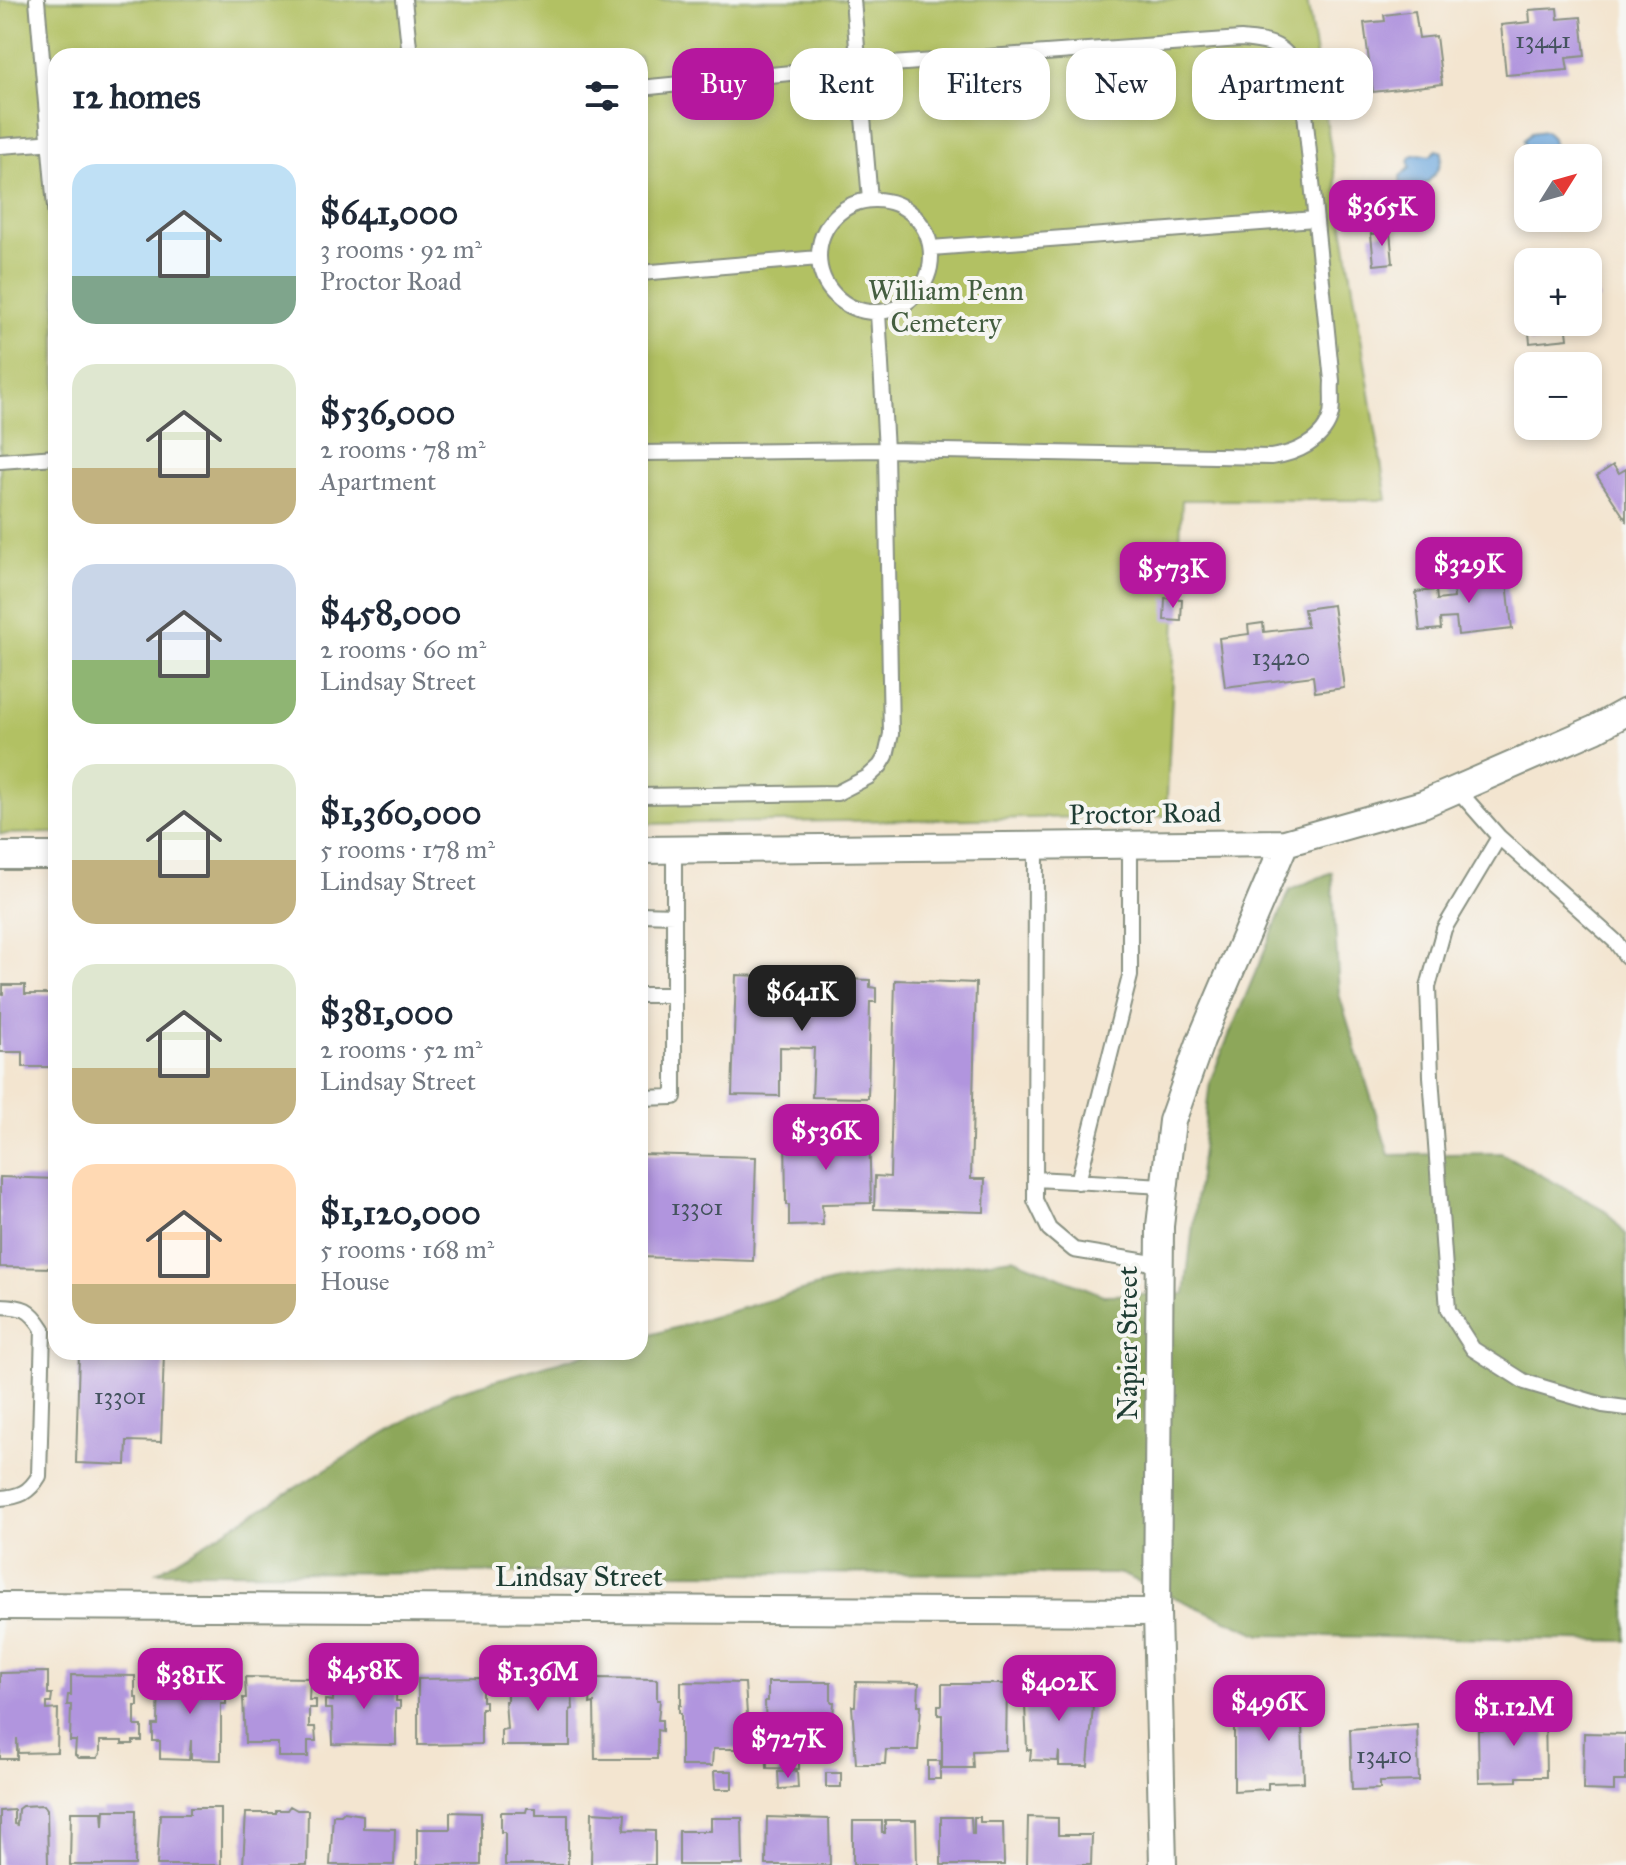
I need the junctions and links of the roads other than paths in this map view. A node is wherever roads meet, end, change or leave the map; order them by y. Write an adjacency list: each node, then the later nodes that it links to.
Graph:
1 (37, 0): 9 (lane)
2 (404, 0): 4 (lane)
3 (853, 0): 5 (lane)
4 (409, 48)
5 (857, 48)
6 (903, 63): 14 (lane)
7 (790, 73): 8 (lane)
8 (648, 87)
9 (48, 98)
10 (863, 120): 13 (lane)
11 (48, 142): 12 (lane)
12 (0, 146)
13 (870, 200): 15 (lane); 16 (lane)
14 (1315, 219): 15 (lane); 19 (lane)
15 (931, 248): 18 (lane)
16 (819, 258): 17 (lane); 18 (lane)
17 (648, 272)
18 (878, 313): 19 (lane)
19 (886, 450): 20 (lane); 25 (lane)
20 (648, 453)
21 (48, 458): 22 (lane)
22 (0, 461)
23 (1626, 712): 24 (street, Proctor Road)
24 (1457, 789): 26 (lane); 27 (street, Proctor Road)
25 (648, 796)
26 (1499, 837): 36 (lane); 45 (lane)
27 (1285, 843): 28 (street, Proctor Road); 42 (street, Napier Street)
28 (1130, 845): 29 (street, Proctor Road); 41 (lane)
29 (1036, 846): 30 (street, Proctor Road); 40 (lane)
30 (674, 849): 31 (street, Proctor Road); 35 (lane)
31 (648, 850)
32 (0, 856): 33 (street)
33 (48, 856)
34 (648, 914): 35 (lane)
35 (674, 915): 38 (lane)
36 (1626, 956)
37 (648, 995): 38 (lane)
38 (674, 995): 39 (lane)
39 (648, 1098)
40 (1035, 1179): 41 (lane); 43 (lane)
41 (1078, 1182): 42 (lane)
42 (1164, 1186): 43 (street, Napier Street)
43 (1159, 1264): 48 (street, Napier Street)
44 (0, 1306): 46 (lane)
45 (1626, 1408)
46 (0, 1498)
47 (0, 1606): 48 (street, Lindsay Street)
48 (1157, 1612): 49 (street, Napier Street)
49 (1163, 1865)

